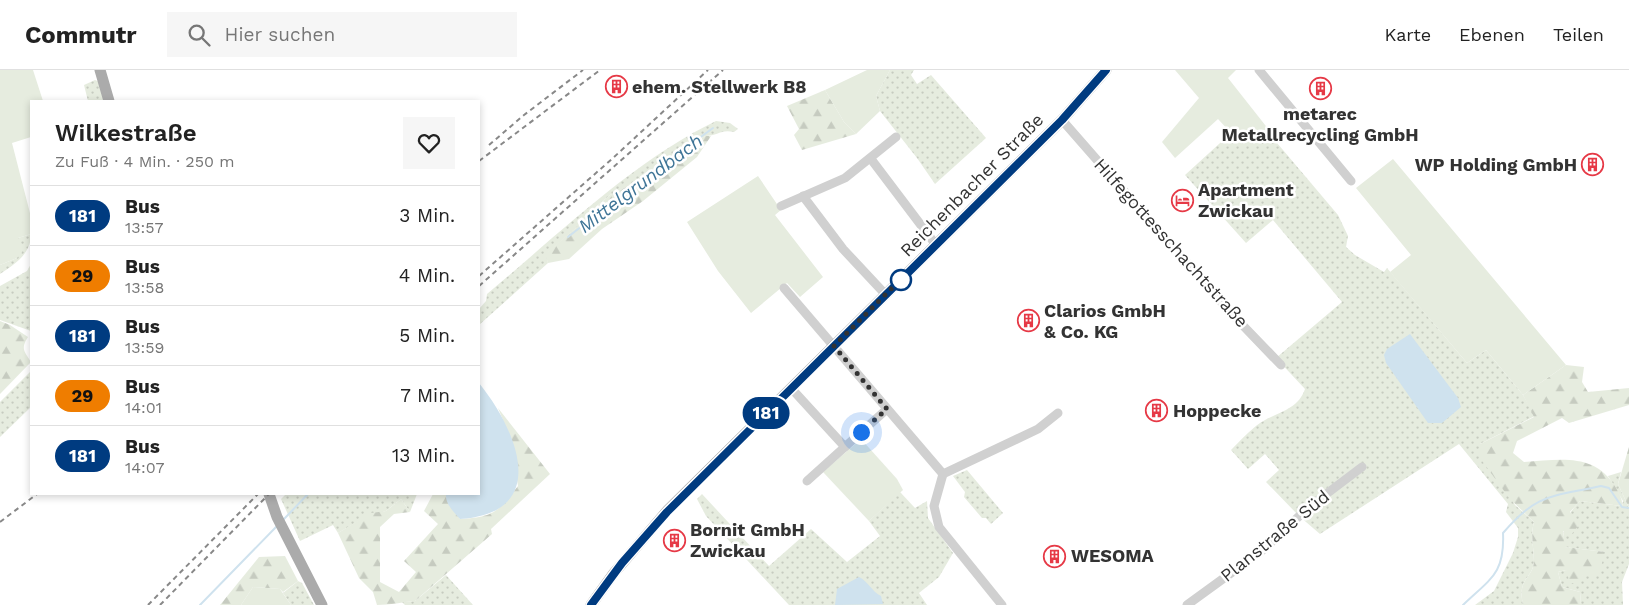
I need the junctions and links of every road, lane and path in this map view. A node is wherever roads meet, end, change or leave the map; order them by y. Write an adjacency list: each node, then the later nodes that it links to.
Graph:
1 (100, 70): 4 (main road)
2 (1106, 70): 5 (main road, Reichenbacher Straße)
3 (1259, 70): 8 (street)
4 (109, 100)
5 (1062, 120): 11 (main road, Reichenbacher Straße); 15 (street, Hilfegottesschachtstraße)
6 (896, 137): 7 (street)
7 (871, 159): 9 (street); 11 (street)
8 (1351, 181)
9 (803, 196): 10 (street); 13 (street)
10 (781, 206)
11 (936, 245): 13 (main road, Reichenbacher Straße)
12 (784, 288): 14 (street)
13 (886, 295): 14 (main road, Reichenbacher Straße)
14 (834, 346): 16 (main road, Reichenbacher Straße); 17 (street)
15 (1281, 365)
16 (791, 388): 19 (street); 27 (main road, Reichenbacher Straße)
17 (887, 409): 19 (street); 21 (street)
18 (1058, 413): 21 (street)
19 (845, 447): 22 (street)
20 (1362, 467): 29 (street, Planstraße Süd)
21 (943, 474): 28 (street)
22 (807, 481)
23 (271, 499): 24 (main road)
24 (283, 522): 25 (main road); 26 (main road)
25 (322, 605)
26 (329, 605)
27 (591, 605)
28 (1002, 605)
29 (1188, 605)

